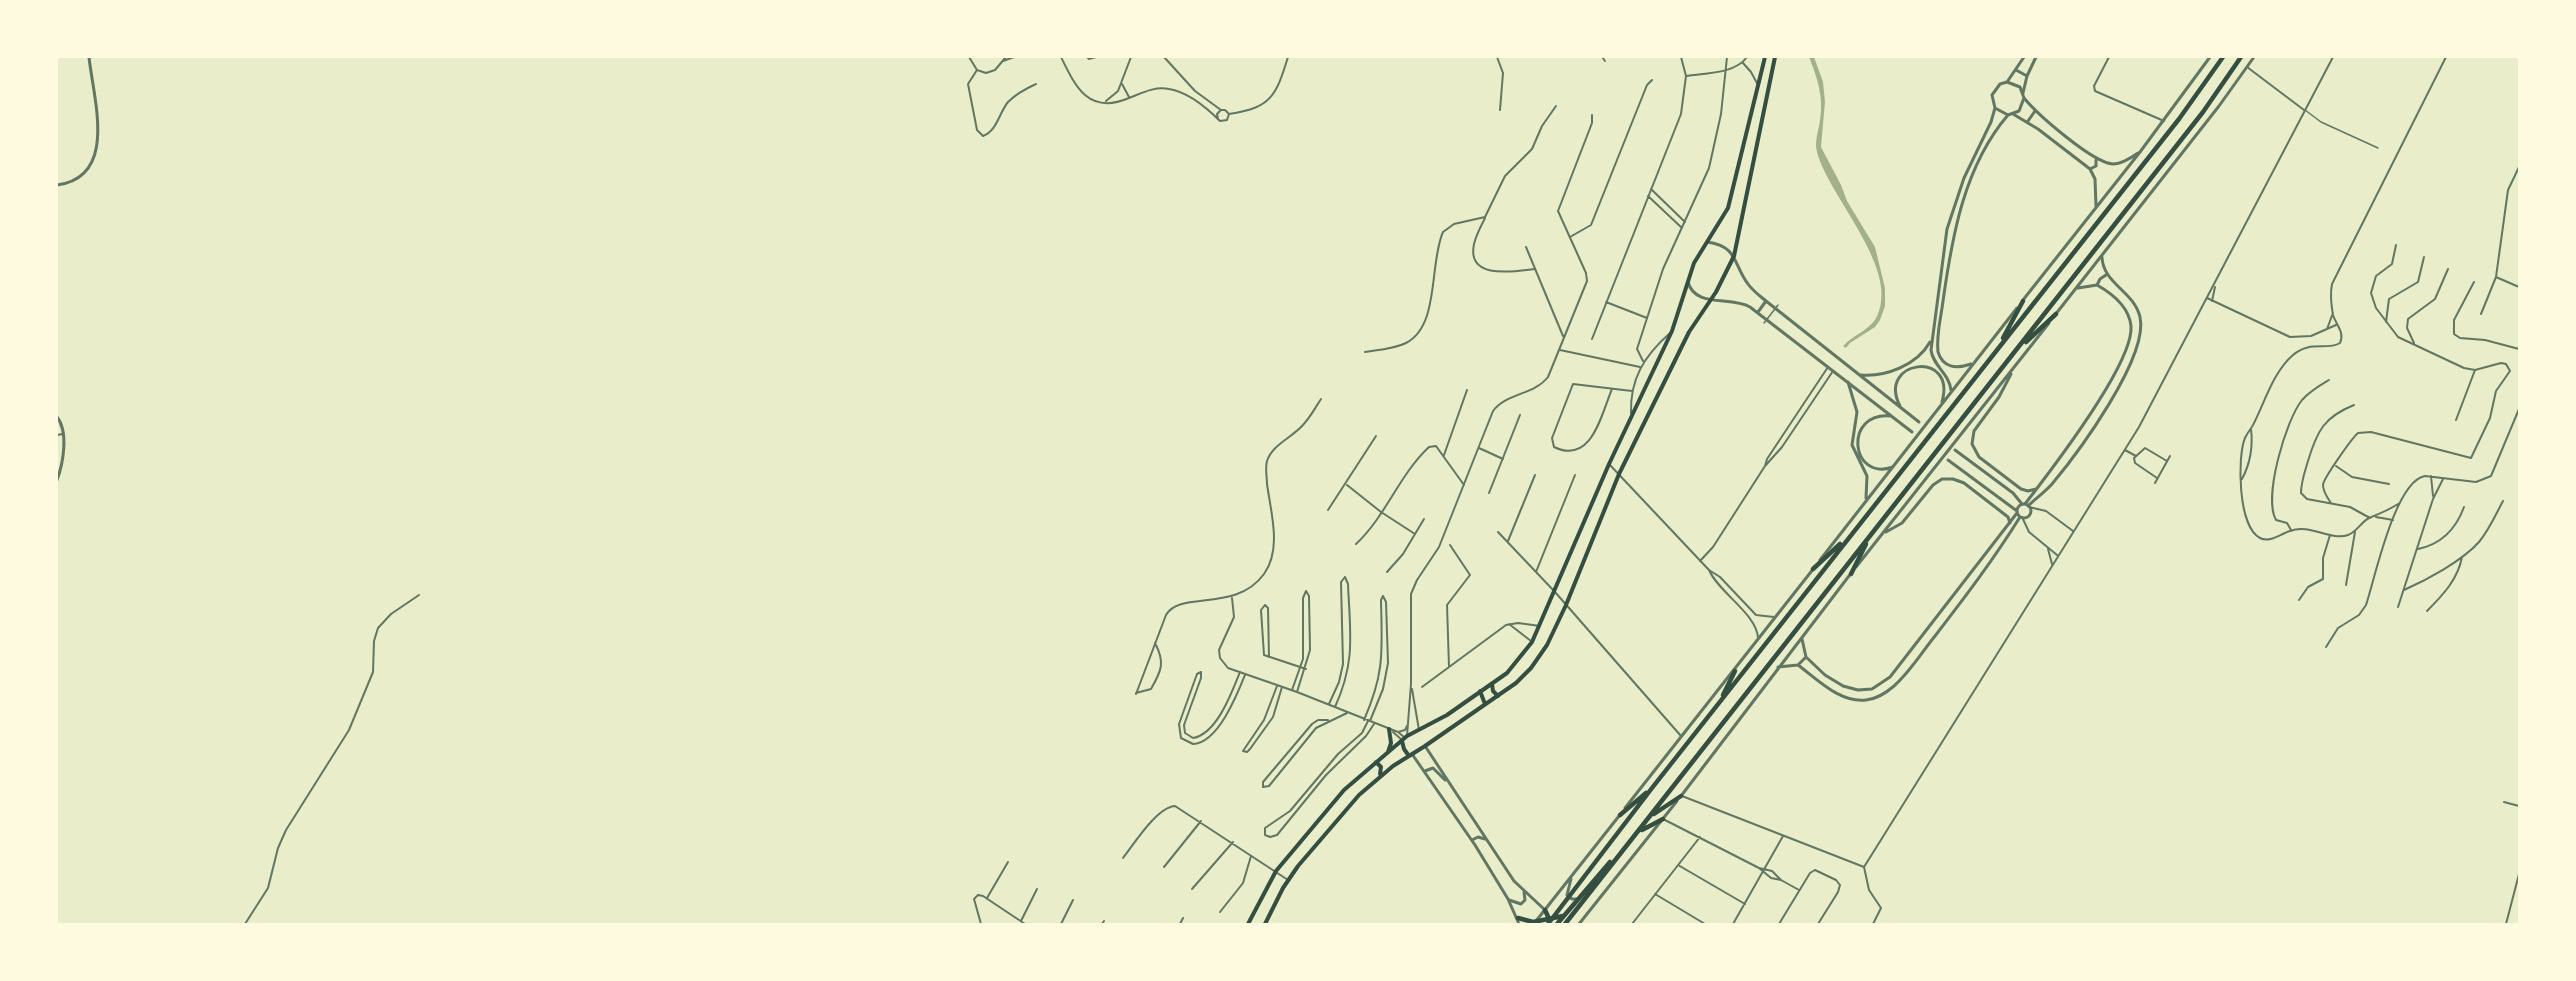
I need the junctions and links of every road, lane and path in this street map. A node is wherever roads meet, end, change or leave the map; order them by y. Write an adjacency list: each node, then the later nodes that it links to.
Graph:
1 (89, 57): 64 (street)
2 (969, 57): 30 (street)
3 (975, 57): 30 (street)
4 (1006, 57): 28 (street)
5 (1014, 57): 28 (street)
6 (1062, 57): 46 (street)
7 (1086, 57): 8 (street)
8 (1096, 57)
9 (1131, 57): 41 (street)
10 (1164, 57): 49 (street)
11 (1288, 57): 53 (street)
12 (1497, 57): 50 (street)
13 (1602, 57): 29 (street)
14 (1681, 57): 36 (street)
15 (1727, 57): 34 (street)
16 (1747, 57): 31 (street)
17 (1764, 57): 42 (main road)
18 (1775, 57): 75 (main road)
19 (2024, 57): 35 (street)
20 (2036, 57): 37 (street)
21 (2109, 57): 57 (street)
22 (2210, 57): 57 (street)
23 (2223, 57): 114 (highway)
24 (2241, 57): 115 (highway)
25 (2254, 57): 32 (street)
26 (2333, 57): 51 (street)
27 (2446, 57): 96 (street)
28 (1003, 61): 33 (street)
29 (1605, 61)
30 (972, 62): 33 (street)
31 (1743, 63): 34 (street); 42 (street)
32 (2247, 67): 51 (street); 76 (street)
33 (977, 70): 40 (street)
34 (1726, 70): 36 (street); 69 (street)
35 (2016, 70): 37 (street); 39 (street)
36 (1686, 76): 65 (street)
37 (2027, 76): 43 (street)
38 (1652, 80): 71 (street)
39 (2007, 82): 43 (street); 48 (street)
40 (1036, 84)
41 (1122, 84): 44 (street); 46 (street)
42 (1758, 85): 72 (main road)
43 (2023, 93): 45 (street)
44 (1130, 98): 46 (street); 56 (street)
45 (2024, 98): 52 (street); 54 (street)
46 (1104, 102)
47 (1556, 106): 68 (street)
48 (1995, 108): 54 (street); 101 (street)
49 (1221, 110): 53 (street); 56 (street)
50 (1500, 110)
51 (2304, 110): 59 (street); 82 (street)
52 (2035, 111): 58 (street); 61 (street)
53 (1229, 114): 56 (street)
54 (2010, 114): 58 (street); 102 (street)
55 (1592, 115): 71 (street)
56 (1218, 119)
57 (2164, 121): 60 (street)
58 (2028, 122): 63 (street)
59 (2378, 148)
60 (2140, 152): 61 (street); 67 (street)
61 (2096, 159): 63 (street)
62 (2519, 167): 81 (street)
63 (2090, 170): 67 (street)
64 (57, 185)
65 (1651, 189): 66 (street); 69 (street)
66 (1648, 196): 70 (street); 93 (street)
67 (2096, 207): 91 (street)
68 (1485, 217): 78 (street); 113 (street)
69 (1685, 222): 70 (street)
70 (1682, 228): 99 (street)
71 (1570, 237): 107 (street)
72 (1707, 242): 75 (street); 83 (main road)
73 (2396, 245): 103 (street)
74 (1526, 247): 78 (street)
75 (1734, 256): 89 (main road); 90 (street)
76 (2102, 256): 80 (street); 87 (street)
77 (2424, 257): 103 (street)
78 (1535, 269): 107 (street)
79 (2448, 269): 110 (street)
80 (2106, 275): 85 (street); 180 (street)
81 (2496, 277): 86 (street); 98 (street)
82 (2217, 279): 88 (street); 92 (street)
83 (1688, 282): 89 (street); 106 (main road)
84 (2474, 282): 111 (street)
85 (2097, 285): 87 (street); 167 (street)
86 (2519, 287)
87 (2076, 289): 97 (street)
88 (2207, 298): 92 (street); 155 (street)
89 (1711, 299): 95 (street); 168 (main road)
90 (1766, 301): 94 (street); 95 (street)
91 (2023, 301): 114 (highway); 117 (street)
92 (2212, 301): 105 (street)
93 (1606, 302): 99 (street); 108 (street)
94 (1776, 306): 100 (street); 123 (street)
95 (1758, 312): 100 (street)
96 (2333, 313): 104 (street); 105 (street)
97 (2056, 314): 115 (highway); 120 (street)
98 (2481, 315)
99 (1647, 318): 116 (street)
100 (1765, 321): 119 (street)
101 (1933, 322): 102 (street); 109 (street)
102 (1941, 322): 117 (street)
103 (2386, 322): 110 (street)
104 (2336, 325): 105 (street); 145 (street)
105 (2327, 329)
106 (1672, 331): 116 (street); 140 (main road)
107 (1564, 338): 112 (street)
108 (1592, 339)
109 (1930, 341): 123 (street); 131 (street)
110 (2414, 344): 122 (street)
111 (2519, 349)
112 (1559, 350): 118 (street); 154 (street)
113 (1365, 351)
114 (1996, 351): 204 (highway)
115 (2009, 359): 205 (highway)
116 (1643, 361): 118 (street)
117 (1972, 364): 131 (street)
118 (1640, 367): 130 (street)
119 (1828, 367): 121 (street); 126 (street)
120 (2014, 369): 181 (street); 201 (street)
121 (1833, 370): 124 (street); 129 (street)
122 (2475, 370): 143 (street); 166 (street)
123 (1860, 374): 136 (street)
124 (1847, 380): 141 (street); 184 (street)
125 (2329, 380): 198 (street)
126 (1815, 386): 129 (street); 133 (street)
127 (1612, 389): 127 (street); 130 (street)
128 (1467, 390): 157 (street)
129 (1820, 390): 137 (street)
130 (1632, 391): 140 (street)
131 (1951, 392): 134 (street)
132 (1321, 399): 227 (street)
133 (1802, 405): 137 (street); 149 (street)
134 (1941, 405): 136 (street); 165 (street)
135 (2354, 405): 186 (street)
136 (1901, 407): 144 (street)
137 (1807, 409): 151 (street)
138 (2519, 409): 174 (street)
139 (1520, 415): 160 (street)
140 (1631, 416): 163 (main road)
141 (1893, 416): 146 (street); 165 (street)
142 (57, 417): 147 (street)
143 (2456, 420)
144 (1919, 422)
145 (2251, 429): 173 (street); 173 (street)
146 (1912, 432)
147 (63, 434): 148 (street); 175 (street)
148 (57, 435)
149 (1783, 435): 151 (street); 152 (street)
150 (1376, 436): 177 (street)
151 (1788, 438): 153 (street)
152 (1777, 444): 153 (street); 164 (street)
153 (1782, 447): 164 (street)
154 (1479, 448): 160 (street); 179 (street)
155 (2124, 449): 158 (street); 199 (street)
156 (1955, 450): 188 (street)
157 (1444, 455): 179 (street); 191 (street)
158 (2136, 456): 162 (street); 172 (street)
159 (2170, 456): 162 (street)
160 (1503, 459): 182 (street)
161 (1948, 460): 192 (street)
162 (2167, 461): 172 (street)
163 (1609, 464): 168 (street); 225 (main road)
164 (1765, 466): 216 (street)
165 (1893, 466): 184 (street)
166 (2335, 466): 178 (street); 186 (street)
167 (2050, 472): 180 (street); 181 (street)
168 (1619, 474): 216 (street); 229 (main road)
169 (1535, 475): 207 (street)
170 (1575, 475): 221 (street)
171 (2431, 476): 174 (street); 183 (street); 187 (street)
172 (2157, 478): 176 (street)
173 (2242, 478): 198 (street)
174 (2443, 479): 183 (street)
175 (57, 480)
176 (2155, 483)
177 (1346, 484): 190 (street); 191 (street)
178 (2389, 484)
179 (1465, 485): 261 (street)
180 (2051, 485): 188 (street)
181 (2037, 488): 188 (street)
182 (1489, 493)
183 (2433, 499): 212 (street)
184 (1866, 500): 218 (street)
185 (2503, 501): 214 (street)
186 (2331, 503): 194 (street)
187 (2398, 504): 193 (street); 196 (street)
188 (2026, 505): 192 (street); 192 (street); 199 (street)
189 (2464, 507): 212 (street)
190 (1328, 510)
191 (1381, 512): 203 (street); 208 (street)
192 (2019, 515): 197 (street); 211 (street); 215 (street)
193 (2376, 517): 194 (street); 196 (street)
194 (2370, 518): 202 (street)
195 (1424, 519): 203 (street)
196 (2393, 520): 245 (street)
197 (2010, 523): 201 (street); 209 (street)
198 (2291, 530): 206 (street)
199 (2073, 531): 213 (street)
200 (1498, 532): 207 (street)
201 (1884, 532): 222 (street)
202 (2355, 532): 206 (street); 223 (street)
203 (1415, 534): 220 (street)
204 (1851, 534): 218 (highway); 270 (highway)
205 (1871, 534): 222 (highway); 305 (highway)
206 (2331, 534): 228 (street)
207 (1508, 541): 221 (street)
208 (1356, 544)
209 (1993, 545): 215 (street); 249 (street)
210 (1450, 546): 253 (street)
211 (2046, 547): 213 (street); 217 (street)
212 (2418, 549): 224 (street)
213 (2057, 555): 217 (street)
214 (2463, 555): 224 (street); 233 (street)
215 (1996, 557): 252 (street)
216 (1700, 561): 219 (street)
217 (2052, 565): 320 (street)
218 (1813, 569): 234 (street)
219 (1709, 570): 234 (street); 242 (street)
220 (1387, 572)
221 (1536, 572): 225 (street)
222 (1851, 574): 241 (street)
223 (2346, 585)
224 (2404, 590): 230 (street)
225 (1555, 592): 229 (street); 239 (main road)
226 (419, 595): 349 (street)
227 (1232, 598): 244 (street); 258 (street)
228 (2299, 600)
229 (1566, 605): 268 (main road); 286 (street)
230 (2398, 607)
231 (1343, 609): 232 (street); 232 (street); 246 (street)
232 (1349, 609): 247 (street)
233 (2427, 610)
234 (1777, 616): 242 (street)
235 (1509, 624): 236 (street); 240 (street); 253 (street)
236 (1526, 624): 239 (street); 240 (street)
237 (1304, 626): 238 (street); 238 (street); 255 (street)
238 (1310, 626): 256 (street)
239 (1541, 626): 243 (main road)
240 (1522, 634): 243 (street)
241 (1802, 638): 249 (street); 254 (street)
242 (1758, 640): 257 (street)
243 (1532, 642): 260 (main road)
244 (1155, 644): 244 (street)
245 (2326, 647)
246 (1344, 654): 247 (street); 273 (street)
247 (1350, 654): 275 (street)
248 (1269, 657): 248 (street); 255 (street)
249 (1806, 657): 252 (street)
250 (1381, 663): 251 (street); 251 (street); 279 (street)
251 (1388, 663): 279 (street)
252 (1798, 665): 254 (street)
253 (1449, 667): 264 (street)
254 (1778, 667): 301 (street)
255 (1301, 668): 256 (street); 265 (street)
256 (1306, 669): 267 (street)
257 (1735, 670): 270 (highway); 286 (street)
258 (1240, 672): 259 (street); 274 (street)
259 (1245, 674): 262 (street); 276 (street)
260 (1492, 683): 266 (main road); 268 (main road)
261 (1411, 684): 281 (street); 283 (street)
262 (1277, 685): 263 (street); 263 (street)
263 (1282, 687): 265 (street)
264 (1422, 687)
265 (1292, 690): 267 (street)
266 (1480, 691): 272 (main road); 283 (main road)
267 (1297, 692): 273 (street)
268 (1498, 696): 272 (main road)
269 (1187, 702): 271 (street); 271 (street); 288 (street)
270 (1719, 703): 300 (highway)
271 (1192, 704): 285 (street)
272 (1485, 704): 289 (main road)
273 (1329, 705): 275 (street)
274 (1226, 706): 276 (street); 285 (street)
275 (1335, 707): 277 (street)
276 (1230, 710): 288 (street)
277 (1347, 713): 278 (street); 279 (street)
278 (1328, 720): 290 (street); 292 (street)
279 (1367, 721): 280 (street); 295 (street)
280 (1374, 724): 282 (street); 297 (street)
281 (1407, 726): 284 (street); 287 (street)
282 (1390, 730): 284 (street); 287 (street); 291 (main road)
283 (1419, 730): 287 (main road)
284 (1398, 732): 287 (street)
285 (1188, 736): 288 (street)
286 (1681, 736): 304 (street)
287 (1405, 738): 291 (main road); 293 (main road)
288 (1185, 741)
289 (1425, 746): 293 (main road); 299 (street)
290 (1290, 751): 292 (street); 292 (street)
291 (1388, 752): 294 (main road)
292 (1294, 754)
293 (1411, 755): 296 (street); 298 (main road)
294 (1376, 762): 298 (main road); 323 (main road)
295 (1322, 771): 297 (street); 297 (street)
296 (1425, 771): 299 (street); 311 (street)
297 (1326, 775)
298 (1380, 775): 327 (main road)
299 (1449, 783): 313 (street)
300 (1652, 788): 304 (highway); 347 (highway)
301 (1681, 796): 305 (highway); 306 (street); 309 (street)
302 (2504, 802): 303 (street)
303 (2519, 806)
304 (1620, 815): 324 (street)
305 (1650, 817): 308 (highway)
306 (1663, 819): 308 (highway); 310 (street); 359 (street)
307 (1202, 821): 312 (street); 315 (street); 319 (street)
308 (1637, 833): 316 (highway)
309 (1783, 836): 320 (street); 322 (street)
310 (1700, 837): 318 (street); 321 (street)
311 (1473, 840): 313 (street); 336 (street)
312 (1233, 842): 314 (street); 330 (street)
313 (1488, 843): 333 (street)
314 (1251, 856): 323 (street); 341 (street)
315 (1123, 858)
316 (1616, 858): 337 (highway); 358 (highway)
317 (1008, 862): 335 (street)
318 (1678, 865): 334 (street); 339 (street)
319 (1164, 867)
320 (1864, 867): 365 (street)
321 (1759, 868): 322 (street); 325 (street)
322 (1765, 869): 325 (street); 328 (street)
323 (1276, 871): 327 (street); 354 (main road)
324 (1575, 872): 337 (street); 340 (street)
325 (1763, 873): 328 (street); 339 (street)
326 (2519, 874): 329 (street)
327 (1288, 880): 355 (main road)
328 (1781, 880): 332 (street)
329 (2518, 883): 366 (street)
330 (1192, 889)
331 (1037, 890): 345 (street)
332 (1799, 890): 363 (street); 364 (street)
333 (1524, 892): 336 (street); 340 (street)
334 (1655, 894): 360 (street); 361 (street)
335 (987, 898): 345 (street); 350 (street)
336 (1508, 899): 344 (street)
337 (1578, 899): 342 (highway)
338 (1073, 900): 352 (street)
339 (1744, 904): 362 (street)
340 (1545, 910): 346 (highway); 347 (highway); 348 (street)
341 (1220, 912)
342 (1563, 916): 347 (highway); 357 (highway)
343 (1183, 918): 353 (street)
344 (1518, 918): 348 (highway); 356 (street)
345 (1021, 921): 351 (street)
346 (1543, 922): 347 (highway); 348 (highway)
347 (1550, 922)
348 (1534, 923)
349 (245, 924)
350 (981, 924)
351 (1025, 924)
352 (1061, 924)
353 (1180, 924)
354 (1248, 924)
355 (1265, 924)
356 (1519, 924)
357 (1557, 924)
358 (1565, 924)
359 (1579, 924)
360 (1633, 924)
361 (1705, 924)
362 (1733, 924)
363 (1779, 924)
364 (1818, 924)
365 (1873, 924)
366 (2506, 924)

